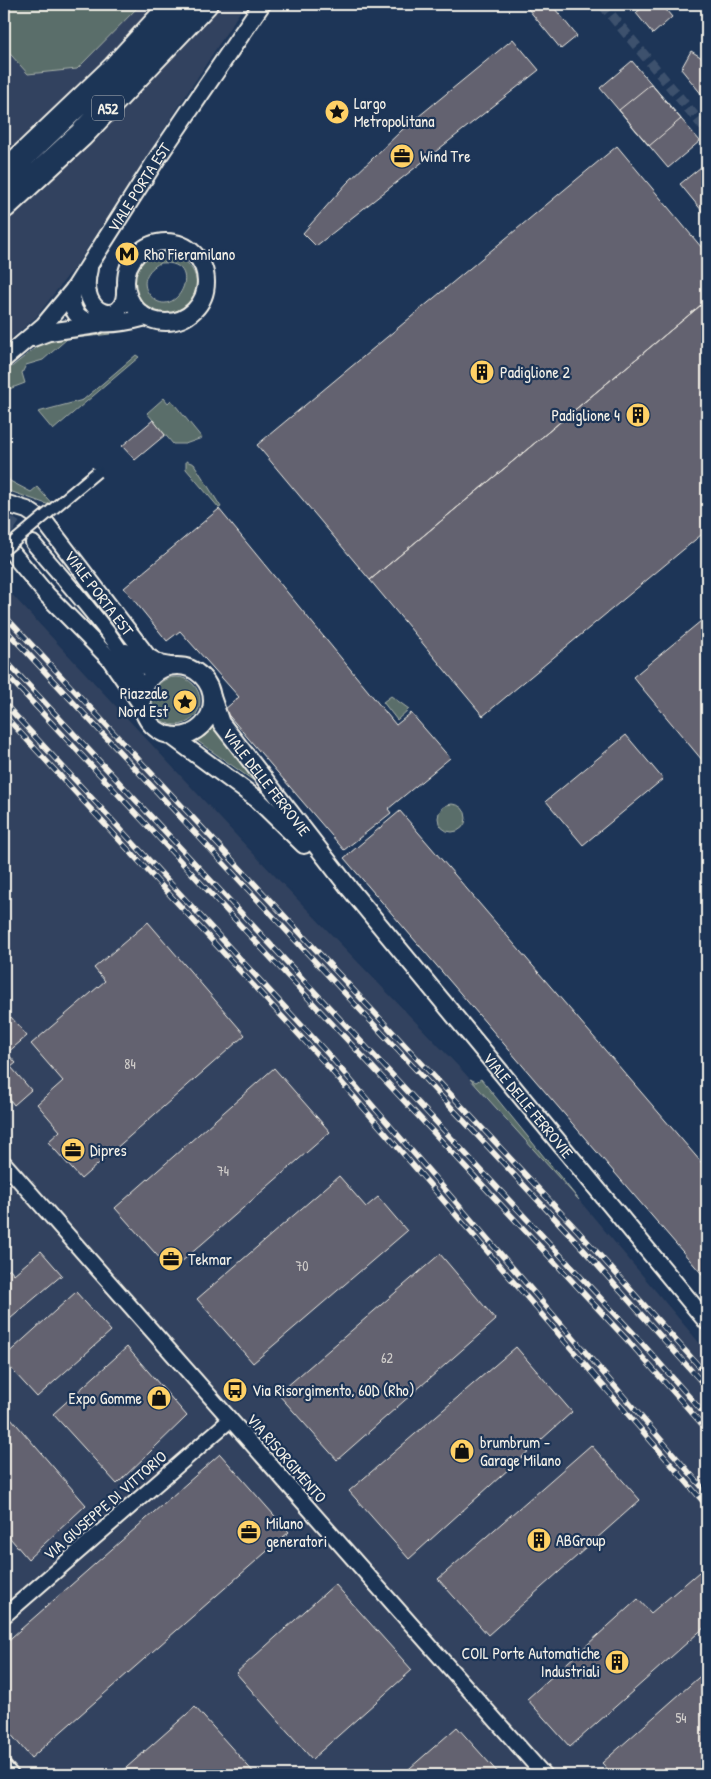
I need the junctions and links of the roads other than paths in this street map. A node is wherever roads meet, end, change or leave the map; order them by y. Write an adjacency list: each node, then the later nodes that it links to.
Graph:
1 (174, 4): 4 (highway, A52)
2 (205, 4): 5 (highway, A52)
3 (262, 4): 6 (street, VIALE PORTA EST)
4 (4, 174)
5 (4, 206)
6 (90, 267): 7 (street); 8 (street, VIALE PORTA EST)
7 (125, 287): 9 (street); 9 (street)
8 (74, 289): 10 (street); 11 (street, VIALE PORTA EST)
9 (146, 317): 10 (street)
10 (103, 324): 11 (street)
11 (25, 342): 12 (street, VIALE PORTA EST)
12 (4, 359)
13 (97, 472): 17 (street, bridge)
14 (4, 503): 19 (street, VIALE PORTA EST)
15 (4, 543): 21 (street, VIALE PORTA EST)
16 (33, 543): 18 (street)
17 (4, 550)
18 (112, 639): 19 (street); 21 (street)
19 (165, 668): 20 (street); 21 (street)
20 (212, 697): 22 (street); 23 (street, VIALE DELLE FERROVIE)
21 (143, 702): 22 (street)
22 (170, 735): 23 (street, VIALE DELLE FERROVIE)
23 (349, 888): 25 (street, VIALE DELLE FERROVIE)
24 (4, 1163): 26 (street, VIA RISORGIMENTO)
25 (707, 1322)
26 (230, 1420): 27 (street, VIA GIUSEPPE DI VITTORIO); 30 (street, VIA RISORGIMENTO)
27 (4, 1616)
28 (4, 1768): 29 (street)
29 (11, 1775)
30 (544, 1775)

